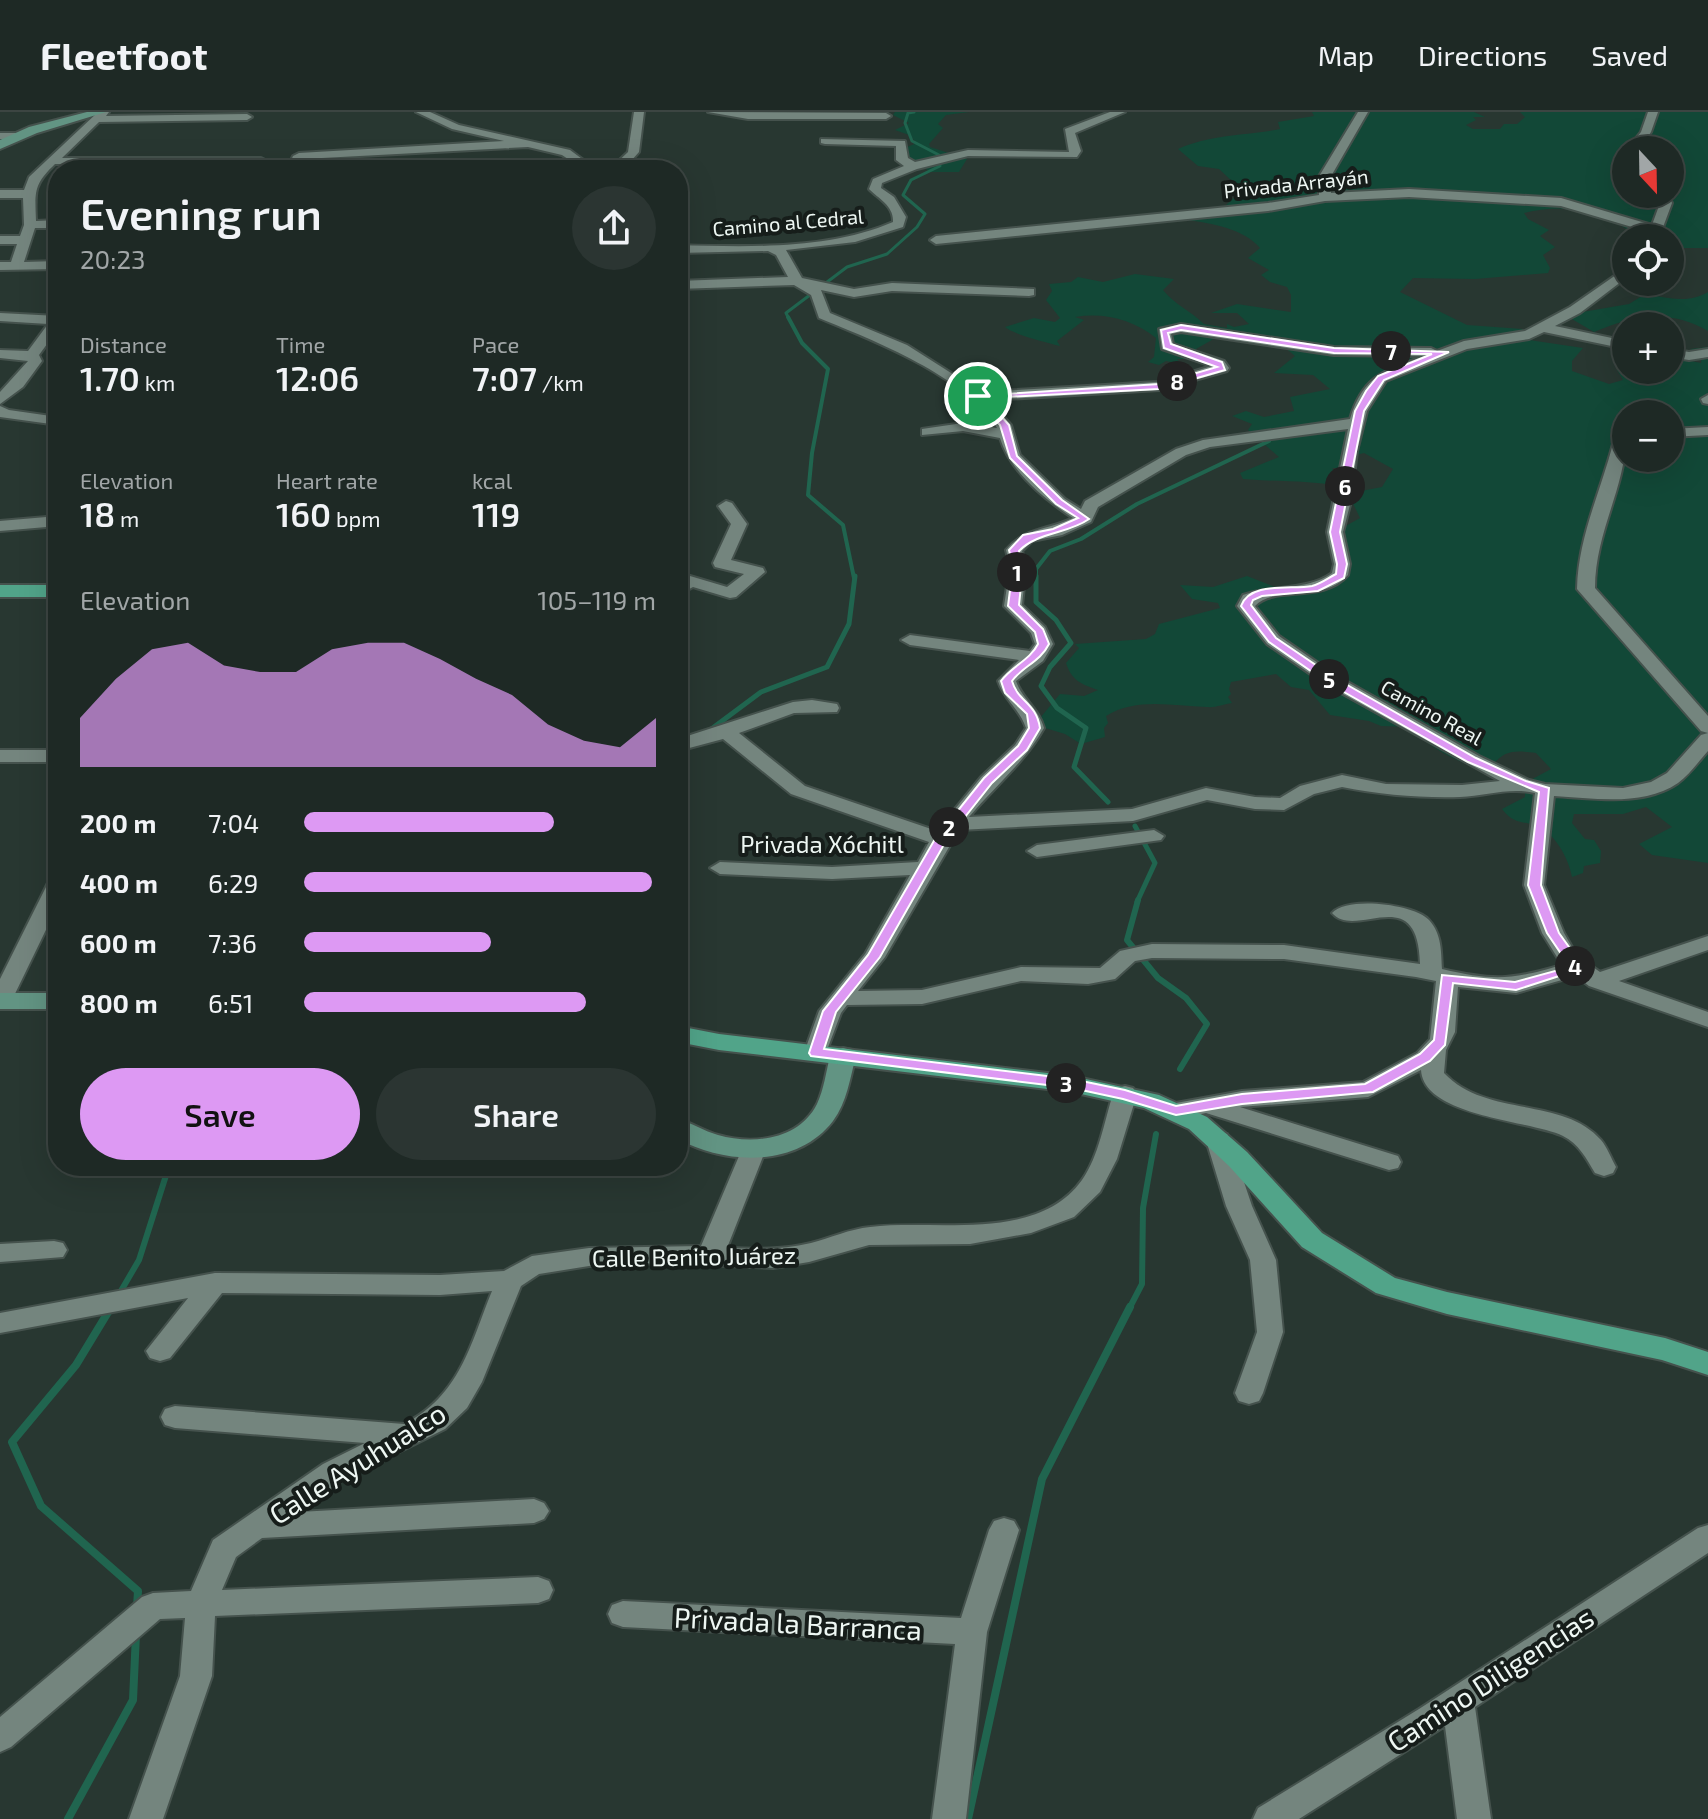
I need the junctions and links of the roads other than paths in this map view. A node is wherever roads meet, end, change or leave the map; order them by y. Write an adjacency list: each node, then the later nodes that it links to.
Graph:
1 (421, 112): 14 (street)
2 (639, 112): 21 (street)
3 (713, 112): 8 (street)
4 (1120, 112): 23 (street, Camino al Cedral)
5 (1363, 112): 26 (street)
6 (1653, 112): 12 (street)
7 (100, 114): 9 (street); 11 (street); 17 (street)
8 (886, 116)
9 (247, 117)
10 (0, 136): 11 (street)
11 (18, 136): 15 (street)
12 (1643, 136)
13 (825, 141): 23 (street)
14 (532, 143): 19 (street); 20 (street)
15 (0, 145)
16 (149, 148): 18 (street)
17 (53, 160)
18 (137, 160)
19 (297, 160)
20 (577, 160)
21 (629, 160)
22 (48, 165): 25 (street)
23 (913, 166): 33 (street, Camino al Cedral)
24 (0, 194): 25 (street)
25 (29, 194): 29 (street)
26 (1325, 197): 28 (street, Privada Arrayán); 32 (street, Privada Arrayán)
27 (48, 224): 29 (street)
28 (1629, 224)
29 (30, 225): 31 (street)
30 (0, 240): 31 (street)
31 (25, 240): 37 (street)
32 (936, 240)
33 (769, 247): 34 (street, Camino al Cedral); 38 (street)
34 (688, 249)
35 (48, 265): 37 (street)
36 (0, 266): 37 (street)
37 (16, 266)
38 (797, 281): 40 (street); 41 (street)
39 (1612, 284): 45 (street, Camino Real)
40 (688, 285)
41 (818, 288): 42 (street); 53 (street)
42 (1029, 292)
43 (0, 317): 44 (street)
44 (48, 320)
45 (1544, 328): 47 (street); 48 (street, Camino Real)
46 (48, 333): 51 (street)
47 (1612, 342)
48 (1444, 352): 53 (street); 57 (street, Camino Real)
49 (1708, 353): 52 (street)
50 (0, 354): 51 (street)
51 (32, 355): 54 (street)
52 (1684, 355)
53 (978, 396): 61 (street)
54 (0, 400)
55 (0, 410): 56 (street)
56 (48, 420)
57 (1357, 423): 64 (street); 79 (street, Camino Real)
58 (1708, 431): 60 (street)
59 (927, 432): 61 (street)
60 (1684, 432)
61 (1005, 434): 64 (street)
62 (1612, 472): 73 (street)
63 (726, 506): 67 (street)
64 (1085, 519): 71 (street)
65 (48, 522): 66 (street)
66 (0, 526)
67 (688, 582)
68 (0, 591): 69 (main road)
69 (48, 591)
70 (910, 640): 71 (street)
71 (1037, 657): 82 (street)
72 (830, 708): 74 (street)
73 (1708, 727)
74 (726, 732): 76 (street); 82 (street)
75 (1708, 739): 80 (street, Camino Real)
76 (688, 742)
77 (0, 756): 78 (street)
78 (48, 756)
79 (1522, 784): 80 (street, Camino Real); 81 (street)
80 (1545, 790): 89 (street)
81 (1133, 815): 82 (street); 83 (street)
82 (946, 832): 85 (street)
83 (1037, 851)
84 (720, 868): 85 (street, Privada Xóchitl)
85 (924, 868): 92 (street)
86 (48, 903): 93 (street)
87 (1343, 913): 90 (street)
88 (1708, 943): 91 (street)
89 (1577, 968): 90 (street); 91 (street)
90 (1439, 976): 92 (street); 97 (street)
91 (1597, 981): 95 (street)
92 (841, 998): 98 (street)
93 (0, 1001): 94 (street)
94 (48, 1001)
95 (1708, 1020)
96 (688, 1036): 98 (main road)
97 (1434, 1050): 100 (street); 106 (street)
98 (830, 1054): 99 (main road); 104 (street)
99 (1125, 1094): 101 (main road); 109 (street, Calle Benito Juárez)
100 (1206, 1105): 101 (street); 105 (street)
101 (1176, 1111): 103 (main road)
102 (688, 1134): 104 (street)
103 (1218, 1140): 114 (main road); 115 (street)
104 (754, 1149): 109 (street)
105 (1389, 1162)
106 (1604, 1167)
107 (54, 1250): 108 (street)
108 (0, 1253)
109 (711, 1254): 110 (street, Calle Benito Juárez)
110 (510, 1280): 111 (street, Calle Benito Juárez); 117 (street, Calle Ayuhualco)
111 (215, 1283): 112 (street, Calle Benito Juárez); 113 (street)
112 (0, 1323)
113 (160, 1351)
114 (1708, 1364)
115 (1249, 1393)
116 (175, 1417): 117 (street)
117 (406, 1435): 119 (street, Calle Ayuhualco)
118 (534, 1511): 119 (street)
119 (257, 1526): 123 (street, Calle Ayuhualco)
120 (1004, 1530): 125 (street)
121 (1708, 1537): 126 (street, Camino Diligencias)
122 (538, 1590): 123 (street)
123 (201, 1604): 127 (street); 129 (street, Calle Ayuhualco)
124 (623, 1614): 125 (street, Privada la Barranca)
125 (972, 1632): 130 (street)
126 (1458, 1701): 128 (street, Camino Diligencias); 131 (street)
127 (7, 1728)
128 (1284, 1815)
129 (146, 1819)
130 (949, 1819)
131 (1474, 1819)

